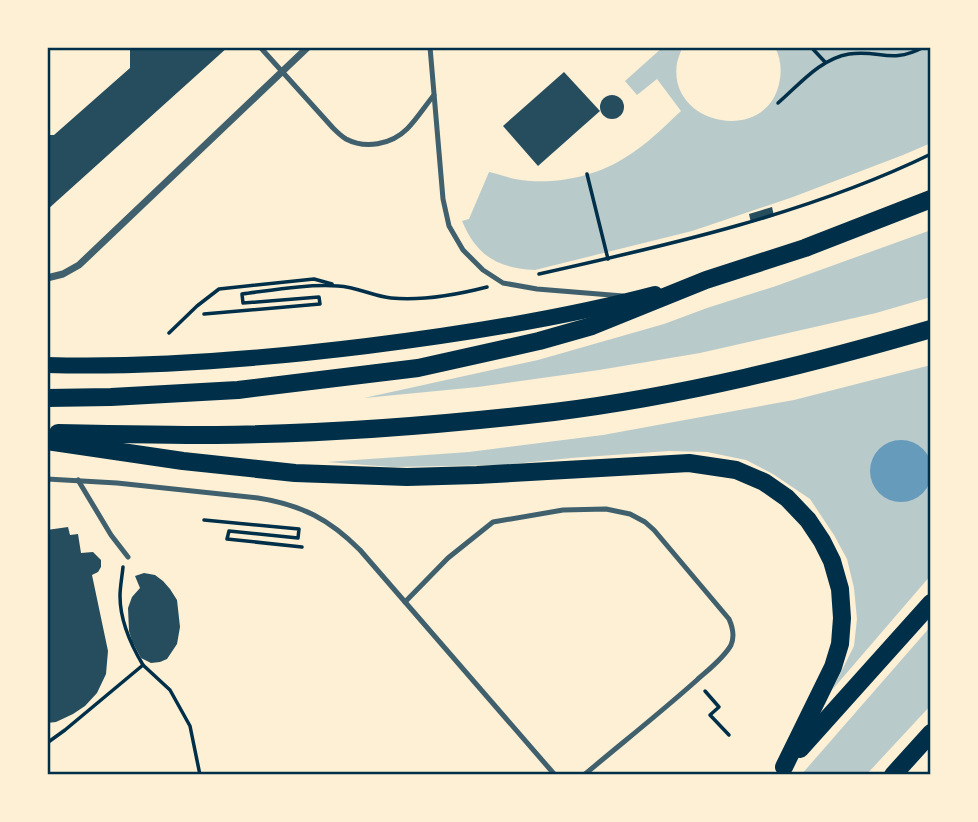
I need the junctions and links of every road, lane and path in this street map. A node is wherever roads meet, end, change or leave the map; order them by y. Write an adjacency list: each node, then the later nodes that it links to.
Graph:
1 (260, 47): 7 (lane)
2 (309, 47): 7 (street)
3 (430, 47): 8 (lane)
4 (811, 47): 6 (path)
5 (924, 47): 6 (path)
6 (825, 62): 9 (path)
7 (281, 72): 8 (lane); 14 (street)
8 (434, 95): 16 (lane)
9 (778, 103)
10 (931, 154): 13 (path)
11 (587, 174): 13 (path)
12 (931, 199): 15 (highway)
13 (608, 259): 16 (path)
14 (47, 278)
15 (706, 281): 18 (main road); 23 (highway)
16 (503, 283): 17 (path); 18 (lane)
17 (337, 286): 19 (path); 21 (path)
18 (640, 298): 22 (main road)
19 (204, 314)
20 (931, 329): 24 (highway)
21 (169, 333)
22 (47, 365)
23 (47, 398)
24 (47, 433)
25 (47, 441): 38 (highway)
26 (47, 479): 27 (lane)
27 (79, 480): 30 (lane); 31 (lane)
28 (204, 520): 29 (path)
29 (302, 547)
30 (128, 557): 33 (path)
31 (405, 602): 34 (lane); 40 (lane)
32 (931, 603): 38 (highway)
33 (143, 665): 37 (path); 39 (path)
34 (695, 681): 36 (path); 41 (lane)
35 (931, 733): 42 (highway)
36 (729, 735)
37 (47, 743)
38 (780, 771)
39 (200, 775)
40 (555, 775)
41 (584, 775)
42 (893, 775)

